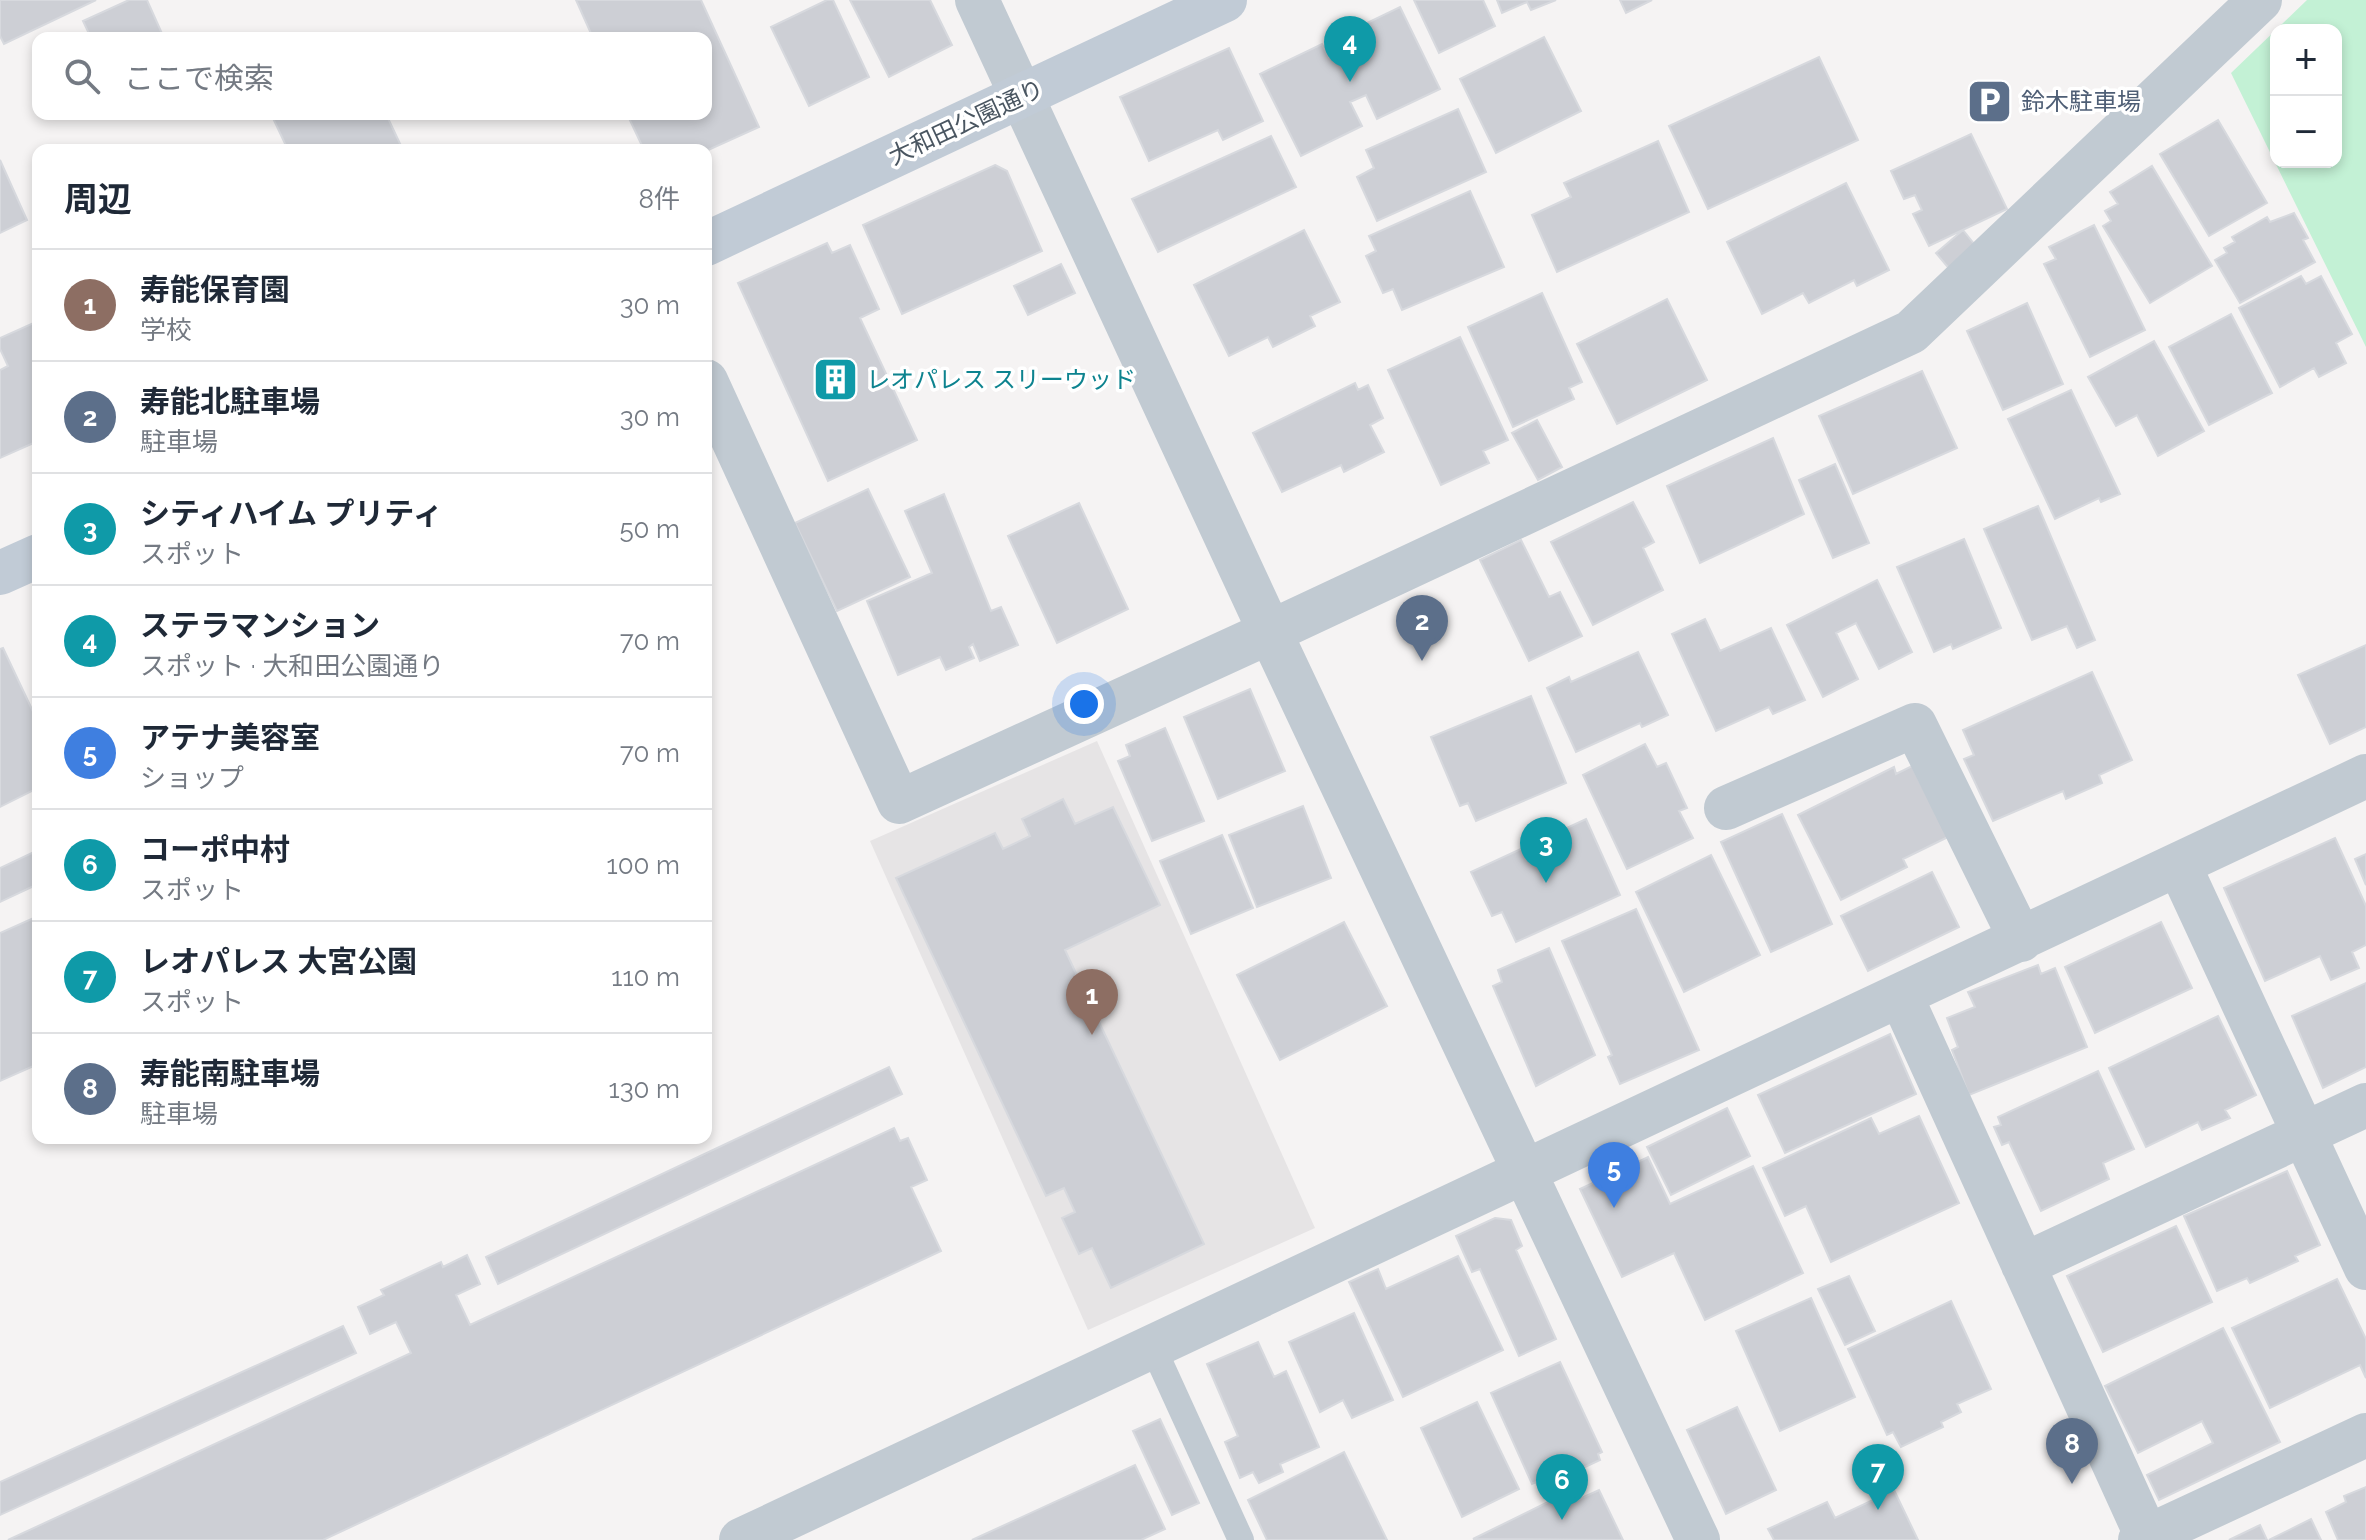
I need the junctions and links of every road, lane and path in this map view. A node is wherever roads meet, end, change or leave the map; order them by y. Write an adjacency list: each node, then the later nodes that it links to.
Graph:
1 (977, 0): 4 (street)
2 (1225, 0): 4 (street, 大和田公園通り)
3 (2260, 0): 9 (street)
4 (1022, 96): 5 (street, 大和田公園通り); 9 (street)
5 (712, 241)
6 (712, 394): 9 (street)
7 (32, 559): 8 (street)
8 (0, 573)
9 (1270, 632): 17 (street)
10 (2366, 776): 12 (street)
11 (1726, 808): 13 (street)
12 (2179, 865): 13 (street); 16 (street)
13 (2021, 940): 14 (street)
14 (1901, 996): 17 (street); 18 (street)
15 (2366, 1105): 16 (street)
16 (2304, 1134): 18 (street); 19 (street)
17 (1525, 1173): 20 (street); 25 (street)
18 (2023, 1265): 22 (street)
19 (2366, 1268)
20 (1152, 1345): 23 (street); 24 (lane)
21 (2366, 1435): 22 (street)
22 (2143, 1538)
23 (741, 1540)
24 (1241, 1540)
25 (1698, 1540)

